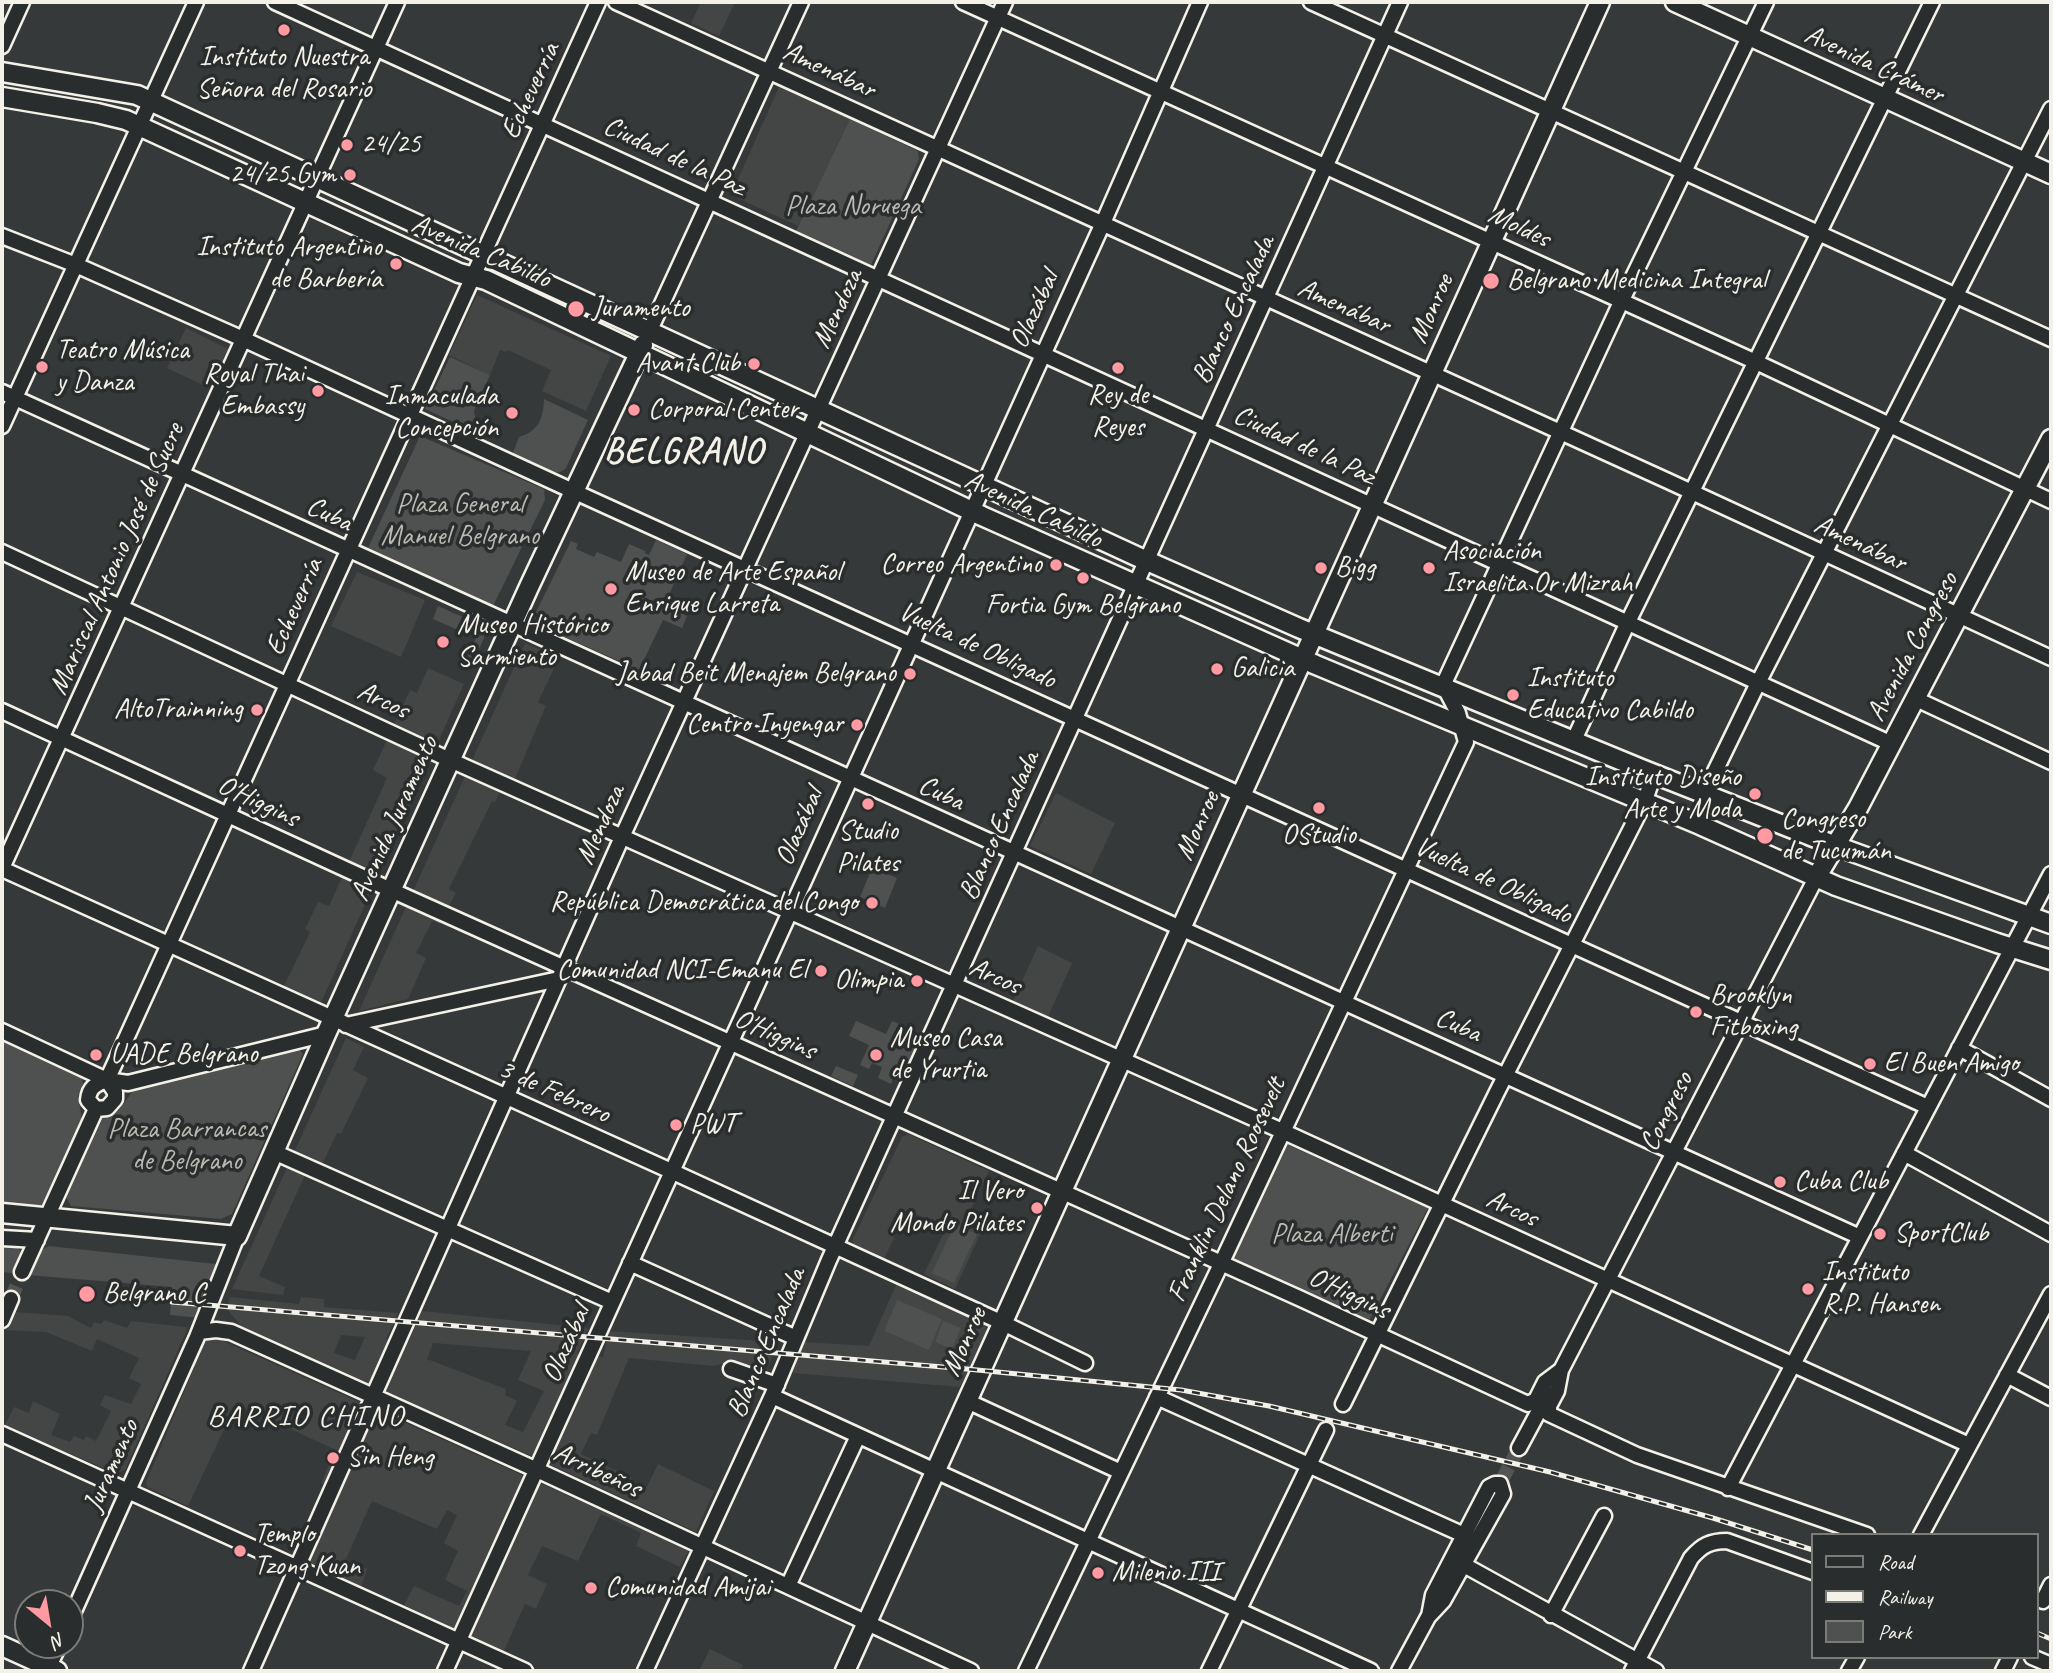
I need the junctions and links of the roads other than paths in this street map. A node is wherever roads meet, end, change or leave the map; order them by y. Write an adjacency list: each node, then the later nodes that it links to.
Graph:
1 (22, 2): 20 (street)
2 (196, 2): 27 (street)
3 (275, 2): 21 (street, Ciudad de la Paz)
4 (397, 2): 21 (street, Mariscal Antonio José de Sucre)
5 (598, 2): 30 (street, Echeverría)
6 (616, 2): 22 (street, Amenábar)
7 (801, 2): 22 (street)
8 (963, 2): 17 (street, Moldes)
9 (1005, 2): 17 (street, Mendoza)
10 (1200, 2): 24 (street, Olazábal)
11 (1311, 2): 18 (street)
12 (1400, 2): 18 (street, Blanco Encalada)
13 (1600, 2): 29 (main road, Monroe)
14 (1675, 2): 19 (main road, Avenida Crámer)
15 (1766, 2): 19 (street)
16 (1932, 2): 26 (street)
17 (998, 17): 24 (street, Moldes); 32 (street, Mendoza)
18 (1385, 35): 29 (street); 34 (street, Blanco Encalada)
19 (1749, 37): 26 (main road, Avenida Crámer); 35 (street)
20 (2, 46)
21 (376, 49): 30 (street, Ciudad de la Paz); 37 (street, Mariscal Antonio José de Sucre)
22 (770, 71): 32 (street, Amenábar); 38 (street)
23 (2, 72): 27 (main road, Avenida Cabildo)
24 (1159, 92): 34 (street, Moldes); 40 (street, Olazábal)
25 (2, 97): 31 (main road, Avenida Cabildo)
26 (1886, 99): 33 (main road, Avenida Crámer); 41 (street)
27 (150, 102): 31 (street); 37 (main road, Avenida Cabildo)
28 (2051, 109): 33 (street)
29 (1550, 111): 35 (street); 43 (main road, Monroe)
30 (543, 124): 38 (street, Ciudad de la Paz); 44 (street, Echeverría)
31 (139, 127): 39 (main road, Avenida Cabildo); 45 (street)
32 (939, 148): 40 (street, Amenábar); 47 (street, Mendoza)
33 (2024, 162): 36 (main road, Avenida Crámer); 48 (street)
34 (1327, 165): 43 (street, Moldes); 49 (street, Blanco Encalada)
35 (1683, 172): 41 (street); 50 (street)
36 (2051, 174)
37 (317, 178): 39 (street, Mariscal Antonio José de Sucre); 44 (main road, Avenida Cabildo)
38 (712, 201): 47 (street, Ciudad de la Paz); 53 (street)
39 (305, 203): 46 (main road, Avenida Cabildo); 51 (street, Mariscal Antonio José de Sucre)
40 (1102, 223): 49 (street, Amenábar); 54 (street, Olazábal)
41 (1820, 233): 48 (street); 55 (street)
42 (2, 236): 45 (street, Vuelta de Obligado)
43 (1492, 242): 50 (street, Moldes); 56 (main road, Monroe)
44 (482, 255): 46 (street, Echeverría); 53 (main road, Avenida Cabildo)
45 (76, 265): 51 (street, Vuelta de Obligado); 57 (street)
46 (472, 276): 53 (main road, Avenida Cabildo); 59 (street, Echeverría)
47 (879, 279): 54 (street, Ciudad de la Paz); 58 (street, Mendoza)
48 (1956, 295): 52 (street); 60 (street)
49 (1266, 298): 56 (street, Amenábar); 62 (street, Blanco Encalada)
50 (1621, 302): 55 (street, Moldes); 63 (street)
51 (243, 338): 59 (street, Vuelta de Obligado); 66 (street, Mariscal Antonio José de Sucre)
52 (2051, 340)
53 (645, 341): 58 (main road, Avenida Cabildo); 64 (main road, Avenida Cabildo); 69 (main road, Avenida Juramento)
54 (1042, 354): 62 (street, Ciudad de la Paz); 67 (street, Olazábal)
55 (1756, 362): 60 (street, Moldes); 70 (street)
56 (1432, 373): 63 (street, Amenábar); 72 (main road, Monroe)
57 (8, 395): 61 (street); 66 (street, Cuba)
58 (817, 408): 64 (street, Mendoza); 67 (main road, Avenida Cabildo)
59 (410, 414): 69 (street, Vuelta de Obligado); 74 (street, Echeverría)
60 (1890, 425): 68 (street, Moldes); 76 (street)
61 (2, 426)
62 (1207, 428): 72 (street, Ciudad de la Paz); 77 (street, Blanco Encalada)
63 (1561, 433): 70 (street, Amenábar); 78 (street)
64 (806, 434): 73 (main road, Avenida Cabildo); 79 (street, Mendoza)
65 (2051, 439): 68 (main road, Avenida Congreso)
66 (182, 474): 74 (street, Cuba); 81 (street, Mariscal Antonio José de Sucre)
67 (983, 485): 73 (street, Olazábal); 77 (main road, Avenida Cabildo)
68 (2026, 490): 71 (street, Moldes); 82 (main road, Avenida Congreso)
69 (573, 491): 79 (street, Vuelta de Obligado); 84 (main road, Avenida Juramento)
70 (1693, 493): 76 (street, Amenábar); 83 (street)
71 (2051, 501)
72 (1373, 504): 78 (street, Ciudad de la Paz); 85 (main road, Monroe)
73 (971, 511): 80 (main road, Avenida Cabildo); 86 (street, Olazábal)
74 (348, 550): 84 (street, Cuba); 90 (street, Echeverría)
75 (2, 552): 81 (street, Arcos)
76 (1824, 554): 82 (street, Amenábar); 89 (street)
77 (1146, 560): 80 (street, Blanco Encalada); 85 (main road, Avenida Cabildo)
78 (1501, 564): 83 (street, Ciudad de la Paz); 91 (street)
79 (746, 568): 86 (street, Vuelta de Obligado); 93 (street, Mendoza)
80 (1135, 585): 88 (main road, Avenida Cabildo); 95 (street, Blanco Encalada)
81 (121, 607): 90 (street, Arcos); 97 (street, Mariscal Antonio José de Sucre)
82 (1959, 617): 87 (street, Amenábar); 92 (main road, Avenida Congreso)
83 (1628, 622): 89 (street, Ciudad de la Paz); 98 (street)
84 (511, 627): 93 (street, Cuba); 100 (main road, Avenida Juramento)
85 (1314, 634): 88 (main road, Monroe); 91 (main road, Avenida Cabildo)
86 (911, 643): 95 (street, Vuelta de Obligado); 103 (street, Olazábal)
87 (2051, 658)
88 (1303, 659): 96 (main road, Avenida Cabildo); 104 (main road, Monroe)
89 (1759, 681): 99 (street, Ciudad de la Paz); 105 (street)
90 (288, 684): 100 (street, Arcos); 107 (street, Echeverría)
91 (1449, 696): 96 (street); 98 (main road, Avenida Cabildo)
92 (1916, 699): 99 (main road, Avenida Congreso); 101 (street)
93 (684, 703): 103 (street, Cuba); 108 (street, Mendoza)
94 (2, 710): 97 (street, O'Higgins)
95 (1074, 718): 104 (street, Vuelta de Obligado); 110 (street, Blanco Encalada)
96 (1462, 727): 106 (main road, Avenida Cabildo); 112 (street, Franklin Delano Roosevelt)
97 (63, 738): 107 (street, O'Higgins); 111 (street, Mariscal Antonio José de Sucre)
98 (1574, 740): 102 (main road, Avenida Cabildo)
99 (1892, 744): 109 (main road, Avenida Congreso)
100 (450, 760): 108 (street, Arcos); 115 (main road, Avenida Juramento)
101 (2051, 762)
102 (1654, 774): 105 (main road, Avenida Cabildo); 106 (street)
103 (849, 778): 110 (street, Cuba); 116 (street, Olazábal)
104 (1241, 793): 112 (street, Vuelta de Obligado); 119 (main road, Monroe)
105 (1704, 794): 109 (main road, Avenida Cabildo)
106 (1644, 803): 113 (main road, Avenida Cabildo); 121 (street)
107 (227, 814): 115 (street, O'Higgins); 120 (street, Echeverría)
108 (622, 837): 116 (street, Arcos); 124 (street, Mendoza)
109 (1836, 846): 113 (main road, Avenida Congreso); 117 (main road, Avenida Cabildo)
110 (1014, 855): 119 (street, Cuba); 125 (street, Blanco Encalada)
111 (2, 868): 120 (street, 3 de Febrero)
112 (1407, 868): 121 (street, Vuelta de Obligado); 126 (street, Franklin Delano Roosevelt)
113 (1820, 871): 122 (main road, Avenida Cabildo); 127 (street, Congreso)
114 (2051, 874): 117 (street)
115 (391, 890): 124 (street, O'Higgins); 128 (main road, Avenida Juramento)
116 (789, 911): 125 (street, Arcos); 130 (street, Olazábal)
117 (2030, 915): 118 (main road, Avenida Cabildo); 122 (street)
118 (2051, 924)
119 (1181, 929): 126 (street, Cuba); 132 (main road, Monroe)
120 (169, 944): 128 (street, 3 de Febrero); 134 (street, Echeverría)
121 (1573, 944): 127 (street, Vuelta de Obligado); 133 (street)
122 (2012, 947): 123 (main road, Avenida Cabildo); 131 (street)
123 (2051, 960)
124 (562, 973): 128 (street); 130 (street, O'Higgins); 135 (street, Mendoza)
125 (955, 986): 132 (street, Arcos); 139 (street, Blanco Encalada)
126 (1343, 1001): 133 (street, Cuba); 140 (street, Franklin Delano Roosevelt)
127 (1741, 1021): 137 (street, Vuelta de Obligado); 141 (street, Congreso)
128 (335, 1026): 134 (street); 135 (street, 3 de Febrero); 142 (main road, Avenida Juramento)
129 (2, 1031): 134 (street)
130 (730, 1042): 139 (street, O'Higgins); 144 (street, Olazábal)
131 (1959, 1048): 136 (street); 137 (street)
132 (1121, 1062): 140 (street, Arcos); 145 (main road, Monroe)
133 (1506, 1075): 141 (street, Cuba); 146 (street)
134 (107, 1080): 138 (street, Echeverría); 138 (street, Echeverría)
135 (506, 1098): 144 (street, 3 de Febrero); 149 (street, Mendoza)
136 (2051, 1099)
137 (1928, 1107): 143 (street)
138 (96, 1109): 148 (street, Echeverría)
139 (895, 1116): 145 (street, O'Higgins); 155 (street, Blanco Encalada)
140 (1282, 1131): 146 (street, Arcos); 157 (street, Franklin Delano Roosevelt)
141 (1674, 1151): 152 (street, Cuba); 159 (street, Congreso)
142 (274, 1152): 149 (street); 151 (main road, Avenida Juramento)
143 (1904, 1153): 150 (street); 152 (street)
144 (671, 1171): 155 (street, 3 de Febrero); 156 (street, Olazábal)
145 (1062, 1192): 157 (street, O'Higgins); 164 (main road, Monroe)
146 (1442, 1204): 159 (street, Arcos); 166 (street)
147 (2, 1213): 148 (main road)
148 (48, 1218): 151 (main road); 154 (street, Echeverría)
149 (447, 1229): 162 (street); 174 (street, Mendoza)
150 (2051, 1234)
151 (237, 1236): 165 (street, Avenida Juramento)
152 (1860, 1237): 169 (street)
153 (2, 1238): 154 (street)
154 (37, 1240): 158 (street, Echeverría)
155 (835, 1248): 164 (street, 3 de Febrero); 167 (street, Blanco Encalada)
156 (630, 1262): 162 (street, Olazábal); 167 (street)
157 (1221, 1264): 166 (street, O'Higgins); 175 (street, Franklin Delano Roosevelt)
158 (22, 1272)
159 (1607, 1280): 169 (street, Arcos); 171 (street, Congreso)
160 (2051, 1294): 172 (street)
161 (11, 1298): 163 (street)
162 (612, 1302): 186 (street, Olazábal)
163 (2, 1320)
164 (1003, 1323): 168 (street, 3 de Febrero); 177 (main road, Monroe)
165 (199, 1332): 174 (street, Arribeños); 190 (street, Juramento)
166 (1378, 1335): 178 (street); 179 (street, O'Higgins)
167 (796, 1338): 173 (street, Blanco Encalada)
168 (1085, 1363)
169 (1794, 1365): 183 (street, Arcos); 189 (street)
170 (731, 1368): 173 (street)
171 (1561, 1370): 179 (street, Congreso); 184 (street, Congreso); 189 (street, Congreso)
172 (2007, 1375): 176 (street); 183 (street)
173 (774, 1391): 182 (street); 197 (street, Blanco Encalada)
174 (373, 1397): 186 (street, Arribeños); 199 (street, Mendoza)
175 (1157, 1397): 185 (street); 188 (street, Franklin Delano Roosevelt)
176 (2051, 1398)
177 (967, 1401): 187 (main road, Monroe); 188 (street)
178 (1343, 1404)
179 (1528, 1404)
180 (1326, 1430): 185 (street)
181 (2, 1434): 190 (street)
182 (858, 1436): 187 (street); 202 (street)
183 (1969, 1445): 194 (street)
184 (1518, 1448)
185 (1311, 1466): 195 (street); 205 (street)
186 (537, 1470): 197 (street, Arribeños); 209 (street, Olazábal)
187 (936, 1471): 196 (street); 208 (main road, Monroe)
188 (1122, 1472): 196 (street, Franklin Delano Roosevelt)
189 (1728, 1488): 193 (street)
190 (128, 1491): 199 (street); 203 (street, Juramento)
191 (1492, 1498): 207 (street)
192 (1604, 1516): 206 (street)
193 (1861, 1533)
194 (1922, 1533)
195 (1464, 1535): 198 (street); 207 (street)
196 (1088, 1542): 205 (street); 219 (street, Franklin Delano Roosevelt)
197 (702, 1546): 202 (street, Arribeños); 216 (street, Blanco Encalada)
198 (1464, 1565): 206 (street); 207 (street)
199 (298, 1567): 209 (street); 213 (street, Mendoza)
200 (1812, 1572): 211 (street)
201 (2051, 1585): 204 (street)
202 (788, 1586): 208 (street, Arribeños)
203 (84, 1589)
204 (2044, 1602)
205 (1240, 1611): 220 (street); 221 (street)
206 (1551, 1615): 211 (street)
207 (1429, 1616): 222 (street)
208 (867, 1624): 217 (main road, Monroe); 218 (street, Arribeños)
209 (458, 1641): 214 (street, Olazábal); 215 (street)
210 (2, 1646): 212 (main road)
211 (1635, 1666): 223 (street)
212 (51, 1670)
213 (251, 1671)
214 (445, 1671)
215 (525, 1671)
216 (645, 1671)
217 (845, 1671)
218 (971, 1671)
219 (1026, 1671)
220 (1209, 1671)
221 (1371, 1671)
222 (1399, 1671)
223 (1656, 1671)

